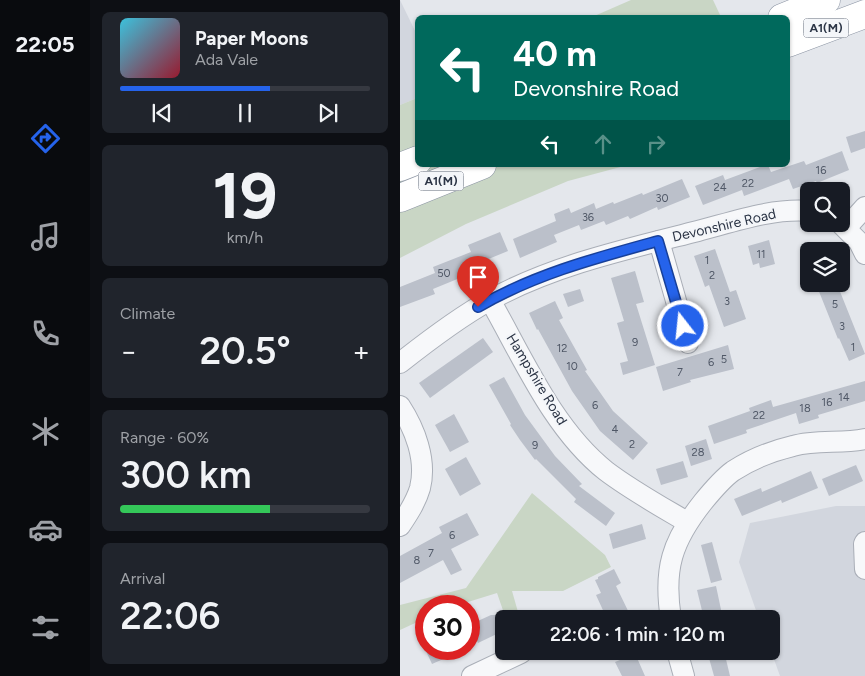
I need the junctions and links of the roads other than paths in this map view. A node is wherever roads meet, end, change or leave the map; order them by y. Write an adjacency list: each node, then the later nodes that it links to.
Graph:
1 (826, 0): 3 (highway, A1(M))
2 (865, 14): 4 (highway, A1(M))
3 (789, 15)
4 (790, 42)
5 (415, 161): 6 (highway, A1(M))
6 (400, 167)
7 (477, 167): 8 (highway, A1(M))
8 (400, 198)
9 (865, 207): 11 (street)
10 (800, 210): 13 (street, Devonshire Road)
11 (850, 221)
12 (850, 232): 14 (street)
13 (658, 241): 15 (street, Devonshire Road); 16 (street)
14 (865, 254)
15 (490, 300): 17 (street, Devonshire Road); 20 (street, Hampshire Road)
16 (688, 343)
17 (400, 363)
18 (400, 406): 21 (street)
19 (865, 439): 20 (street)
20 (687, 522): 24 (street)
21 (400, 526)
22 (865, 542): 23 (street)
23 (865, 569)
24 (670, 610)
25 (505, 660): 27 (street)
26 (680, 660): 28 (street)
27 (472, 676)
28 (684, 676)

